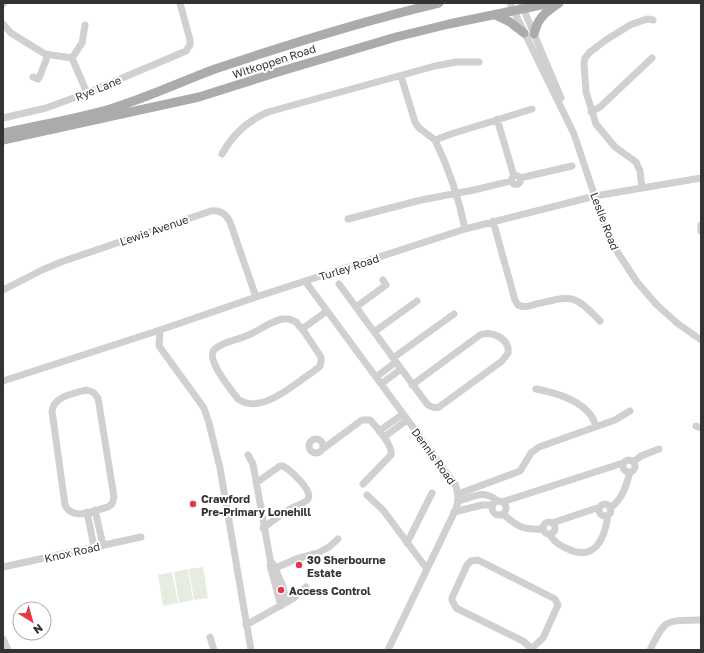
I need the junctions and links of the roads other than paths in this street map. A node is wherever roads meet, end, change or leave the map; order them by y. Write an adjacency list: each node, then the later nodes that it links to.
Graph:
1 (439, 3): 23 (main road, Witkoppen Road)
2 (551, 3): 5 (main road, Witkoppen Road)
3 (559, 3): 11 (main road)
4 (183, 4): 18 (street, Rye Lane)
5 (522, 5): 6 (main road, Witkoppen Road); 11 (street, Leslie Road)
6 (511, 6): 7 (main road, Witkoppen Road); 11 (street, Leslie Road)
7 (495, 15): 11 (main road); 24 (main road, Witkoppen Road)
8 (653, 20): 20 (street)
9 (3, 24): 12 (street)
10 (85, 25): 13 (street)
11 (529, 34): 32 (street, Leslie Road)
12 (48, 55): 13 (street); 17 (street)
13 (72, 58): 18 (street)
14 (652, 58): 20 (street)
15 (479, 62): 16 (street)
16 (401, 76): 25 (street); 26 (street)
17 (33, 77)
18 (88, 93): 21 (street, Rye Lane)
19 (532, 109): 22 (street)
20 (592, 112): 30 (street)
21 (3, 118)
22 (497, 119): 25 (street); 28 (street)
23 (3, 133)
24 (3, 140)
25 (436, 140): 31 (street)
26 (222, 154)
27 (572, 166): 28 (street)
28 (515, 178): 31 (street)
29 (701, 178): 30 (street, Turley Road)
30 (642, 188): 32 (street, Turley Road)
31 (456, 193): 33 (street); 36 (street)
32 (595, 196): 34 (street, Turley Road); 51 (street, Leslie Road)
33 (348, 218)
34 (493, 221): 36 (street, Turley Road); 47 (street)
35 (701, 225): 37 (street)
36 (465, 229): 39 (street, Turley Road)
37 (701, 231)
38 (382, 280): 44 (street)
39 (305, 281): 42 (street, Turley Road); 45 (street, Dennis Road)
40 (339, 284): 44 (street)
41 (3, 290): 42 (street, Lewis Avenue)
42 (256, 297): 48 (street, Turley Road)
43 (417, 301): 50 (street)
44 (356, 307): 50 (street)
45 (329, 313): 49 (street); 54 (street, Dennis Road)
46 (454, 314): 52 (street)
47 (600, 321)
48 (160, 330): 55 (street, Turley Road); 95 (street)
49 (304, 331): 49 (street)
50 (374, 332): 52 (street)
51 (701, 340)
52 (394, 360): 53 (street); 54 (street)
53 (401, 369): 56 (street); 57 (street)
54 (376, 377): 56 (street, Dennis Road)
55 (3, 381)
56 (381, 384): 60 (street, Dennis Road)
57 (412, 385): 57 (street)
58 (536, 389): 61 (street)
59 (630, 411): 61 (street)
60 (405, 417): 62 (street); 74 (street, Dennis Road)
61 (596, 426): 74 (street)
62 (381, 434): 63 (street); 70 (street)
63 (324, 448)
64 (659, 448): 66 (street)
65 (248, 455): 69 (street)
66 (633, 462): 67 (street); 68 (street)
67 (624, 463): 68 (street); 75 (street)
68 (630, 472): 78 (street)
69 (256, 483): 82 (street); 82 (street)
70 (363, 484)
71 (432, 493): 86 (street)
72 (367, 495): 86 (street)
73 (475, 496): 74 (street); 75 (street); 76 (street)
74 (458, 497): 80 (street)
75 (498, 503): 76 (street); 81 (street); 81 (street)
76 (476, 507): 80 (street)
77 (95, 510): 79 (street); 79 (street); 87 (street)
78 (609, 511): 83 (street); 83 (street)
79 (87, 512): 88 (street)
80 (454, 512): 91 (street)
81 (503, 514): 83 (street)
82 (263, 528): 90 (street)
83 (546, 531)
84 (141, 536): 87 (street, Knox Road)
85 (338, 539): 90 (street)
86 (407, 543): 91 (street)
87 (103, 545): 88 (street, Knox Road)
88 (94, 547): 89 (street, Knox Road)
89 (3, 567)
90 (272, 567): 93 (street)
91 (427, 569): 102 (street)
92 (306, 587): 93 (street)
93 (284, 604): 95 (street)
94 (701, 620): 103 (street)
95 (246, 625): 101 (street)
96 (210, 637): 100 (street)
97 (3, 639): 99 (street)
98 (530, 649): 98 (street)
99 (8, 650)
100 (214, 650)
101 (251, 650)
102 (388, 650)
103 (650, 650)

